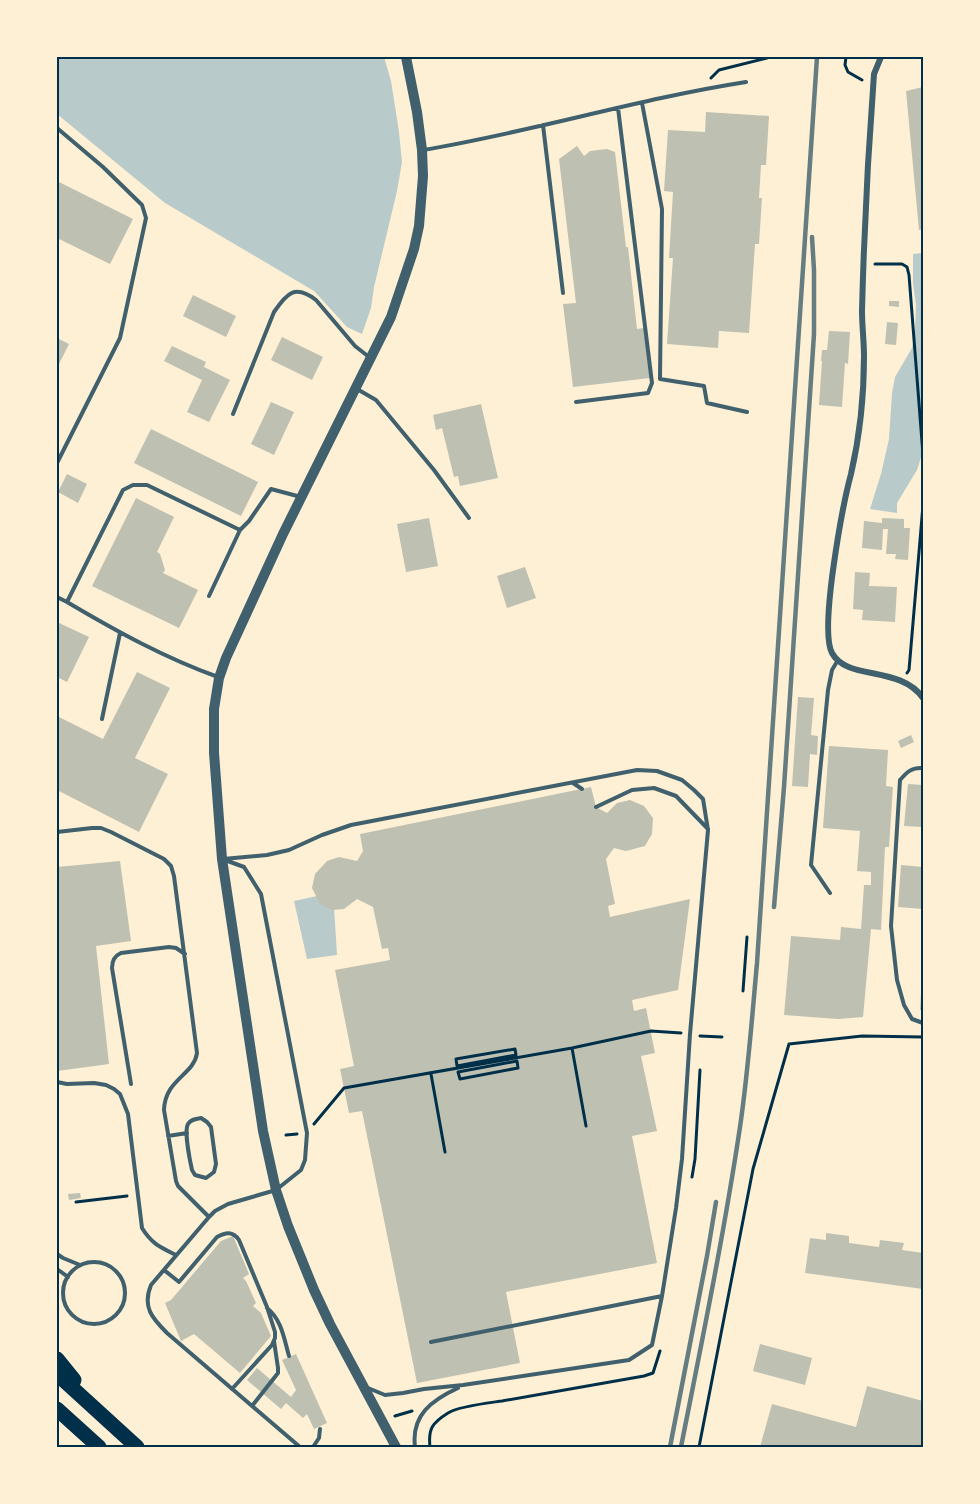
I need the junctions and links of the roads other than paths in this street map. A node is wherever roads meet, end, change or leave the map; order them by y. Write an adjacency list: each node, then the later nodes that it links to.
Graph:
1 (406, 57): 8 (street)
2 (881, 57): 23 (street)
3 (746, 82): 4 (lane)
4 (642, 103): 5 (lane); 13 (lane)
5 (618, 108): 6 (lane); 12 (lane)
6 (543, 125): 8 (lane); 9 (lane)
7 (57, 128): 15 (lane)
8 (422, 150): 10 (street)
9 (563, 294)
10 (371, 358): 11 (street); 14 (lane)
11 (356, 389): 16 (street); 17 (lane)
12 (576, 402)
13 (747, 412)
14 (233, 414)
15 (57, 463)
16 (301, 497): 18 (lane); 24 (street)
17 (470, 518)
18 (240, 530): 19 (lane); 21 (lane)
19 (209, 596)
20 (57, 597): 21 (lane)
21 (67, 602): 22 (lane)
22 (120, 633): 24 (lane); 26 (lane)
23 (838, 660): 25 (street); 34 (lane)
24 (219, 678): 33 (street)
25 (923, 698)
26 (102, 719)
27 (923, 768): 36 (lane)
28 (566, 783): 29 (lane); 31 (lane); 33 (lane)
29 (582, 789)
30 (596, 807): 31 (lane)
31 (708, 830): 50 (lane)
32 (57, 832): 35 (lane)
33 (222, 859): 41 (street); 41 (lane)
34 (830, 892)
35 (185, 955): 38 (lane); 40 (lane)
36 (923, 1023)
37 (57, 1082): 44 (lane)
38 (131, 1084)
39 (187, 1133): 39 (lane); 40 (lane)
40 (168, 1136): 42 (lane)
41 (276, 1190): 42 (lane); 59 (street)
42 (209, 1217): 44 (lane)
43 (57, 1254): 45 (lane)
44 (176, 1255): 47 (lane)
45 (81, 1265): 48 (lane); 51 (lane)
46 (57, 1269): 48 (lane)
47 (164, 1270): 52 (lane); 60 (lane)
48 (68, 1277): 51 (lane)
49 (57, 1296): 51 (lane)
50 (662, 1296): 54 (lane); 58 (lane)
51 (63, 1297)
52 (267, 1307): 53 (lane); 55 (lane)
53 (274, 1341): 60 (lane); 61 (lane)
54 (431, 1342)
55 (289, 1356)
56 (57, 1359): 63 (highway)
57 (57, 1374): 63 (highway)
58 (463, 1385): 59 (lane); 70 (lane)
59 (363, 1386): 69 (street)
60 (232, 1389): 61 (lane)
61 (252, 1406): 67 (lane)
62 (57, 1409): 65 (highway)
63 (110, 1424): 66 (highway)
64 (320, 1429): 68 (lane)
65 (99, 1447)
66 (137, 1447)
67 (300, 1447)
68 (314, 1447)
69 (396, 1447)
70 (415, 1447)

